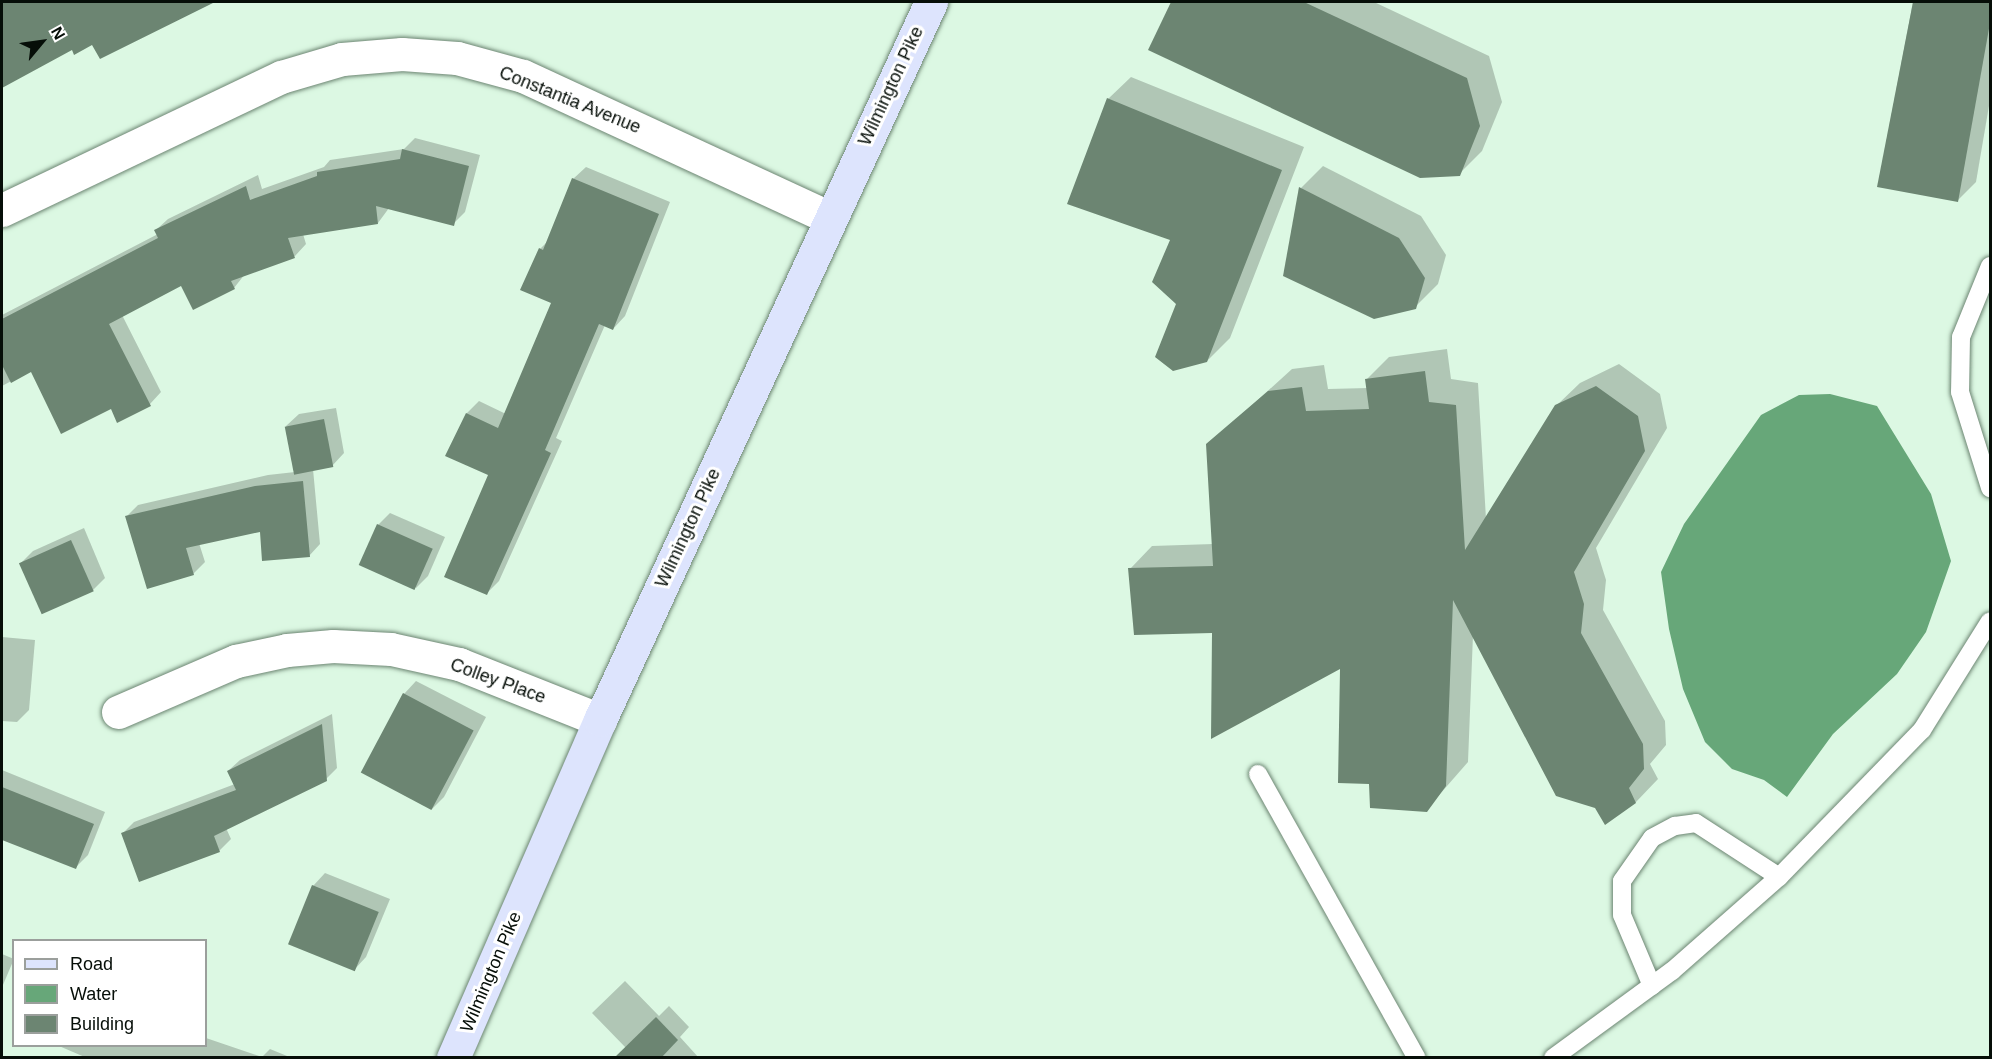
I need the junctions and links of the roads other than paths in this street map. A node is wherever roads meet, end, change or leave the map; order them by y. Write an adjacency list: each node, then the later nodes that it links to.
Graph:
1 (931, 2): 3 (main road, Wilmington Pike)
2 (2, 210): 3 (street, Constantia Avenue)
3 (830, 219): 8 (main road, Wilmington Pike)
4 (1990, 266): 5 (lane)
5 (1990, 488)
6 (1990, 621): 10 (lane)
7 (118, 712): 8 (street, Colley Place)
8 (600, 720): 12 (main road, Wilmington Pike)
9 (1258, 774): 13 (lane)
10 (1779, 877): 11 (lane); 11 (lane)
11 (1652, 986): 14 (lane)
12 (453, 1058)
13 (1417, 1058)
14 (1553, 1058)

